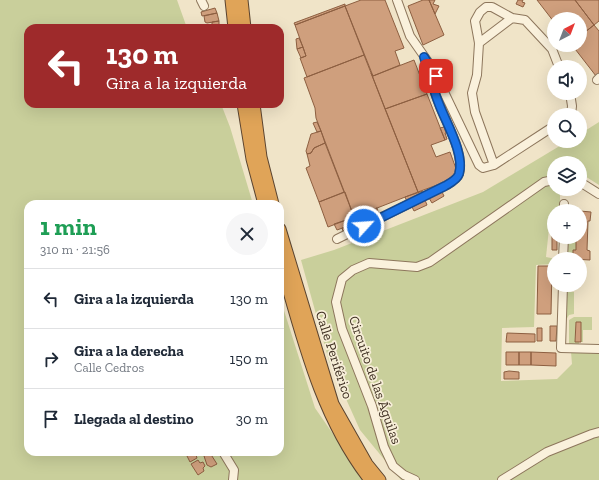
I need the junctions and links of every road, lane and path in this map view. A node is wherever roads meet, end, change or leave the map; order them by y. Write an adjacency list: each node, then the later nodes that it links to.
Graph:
1 (231, 0): 5 (highway)
2 (242, 0): 6 (highway)
3 (397, 0): 8 (street)
4 (512, 18): 7 (street); 7 (street); 9 (street)
5 (234, 24)
6 (245, 24)
7 (480, 42): 13 (street)
8 (424, 57): 13 (street); 19 (street)
9 (557, 60)
10 (244, 108): 17 (highway)
11 (255, 108): 18 (highway)
12 (547, 131): 13 (street)
13 (494, 165)
14 (547, 181): 29 (street, Circuito de las Águilas)
15 (587, 186): 16 (street)
16 (599, 194)
17 (263, 200)
18 (272, 200)
19 (337, 239)
20 (284, 242): 28 (highway, Calle Periférico)
21 (284, 273): 27 (highway, Calle Periférico)
22 (563, 292): 23 (street)
23 (599, 348)
24 (599, 432): 30 (street)
25 (225, 456): 26 (street)
26 (233, 480)
27 (370, 480)
28 (380, 480)
29 (415, 480)
30 (502, 480)

